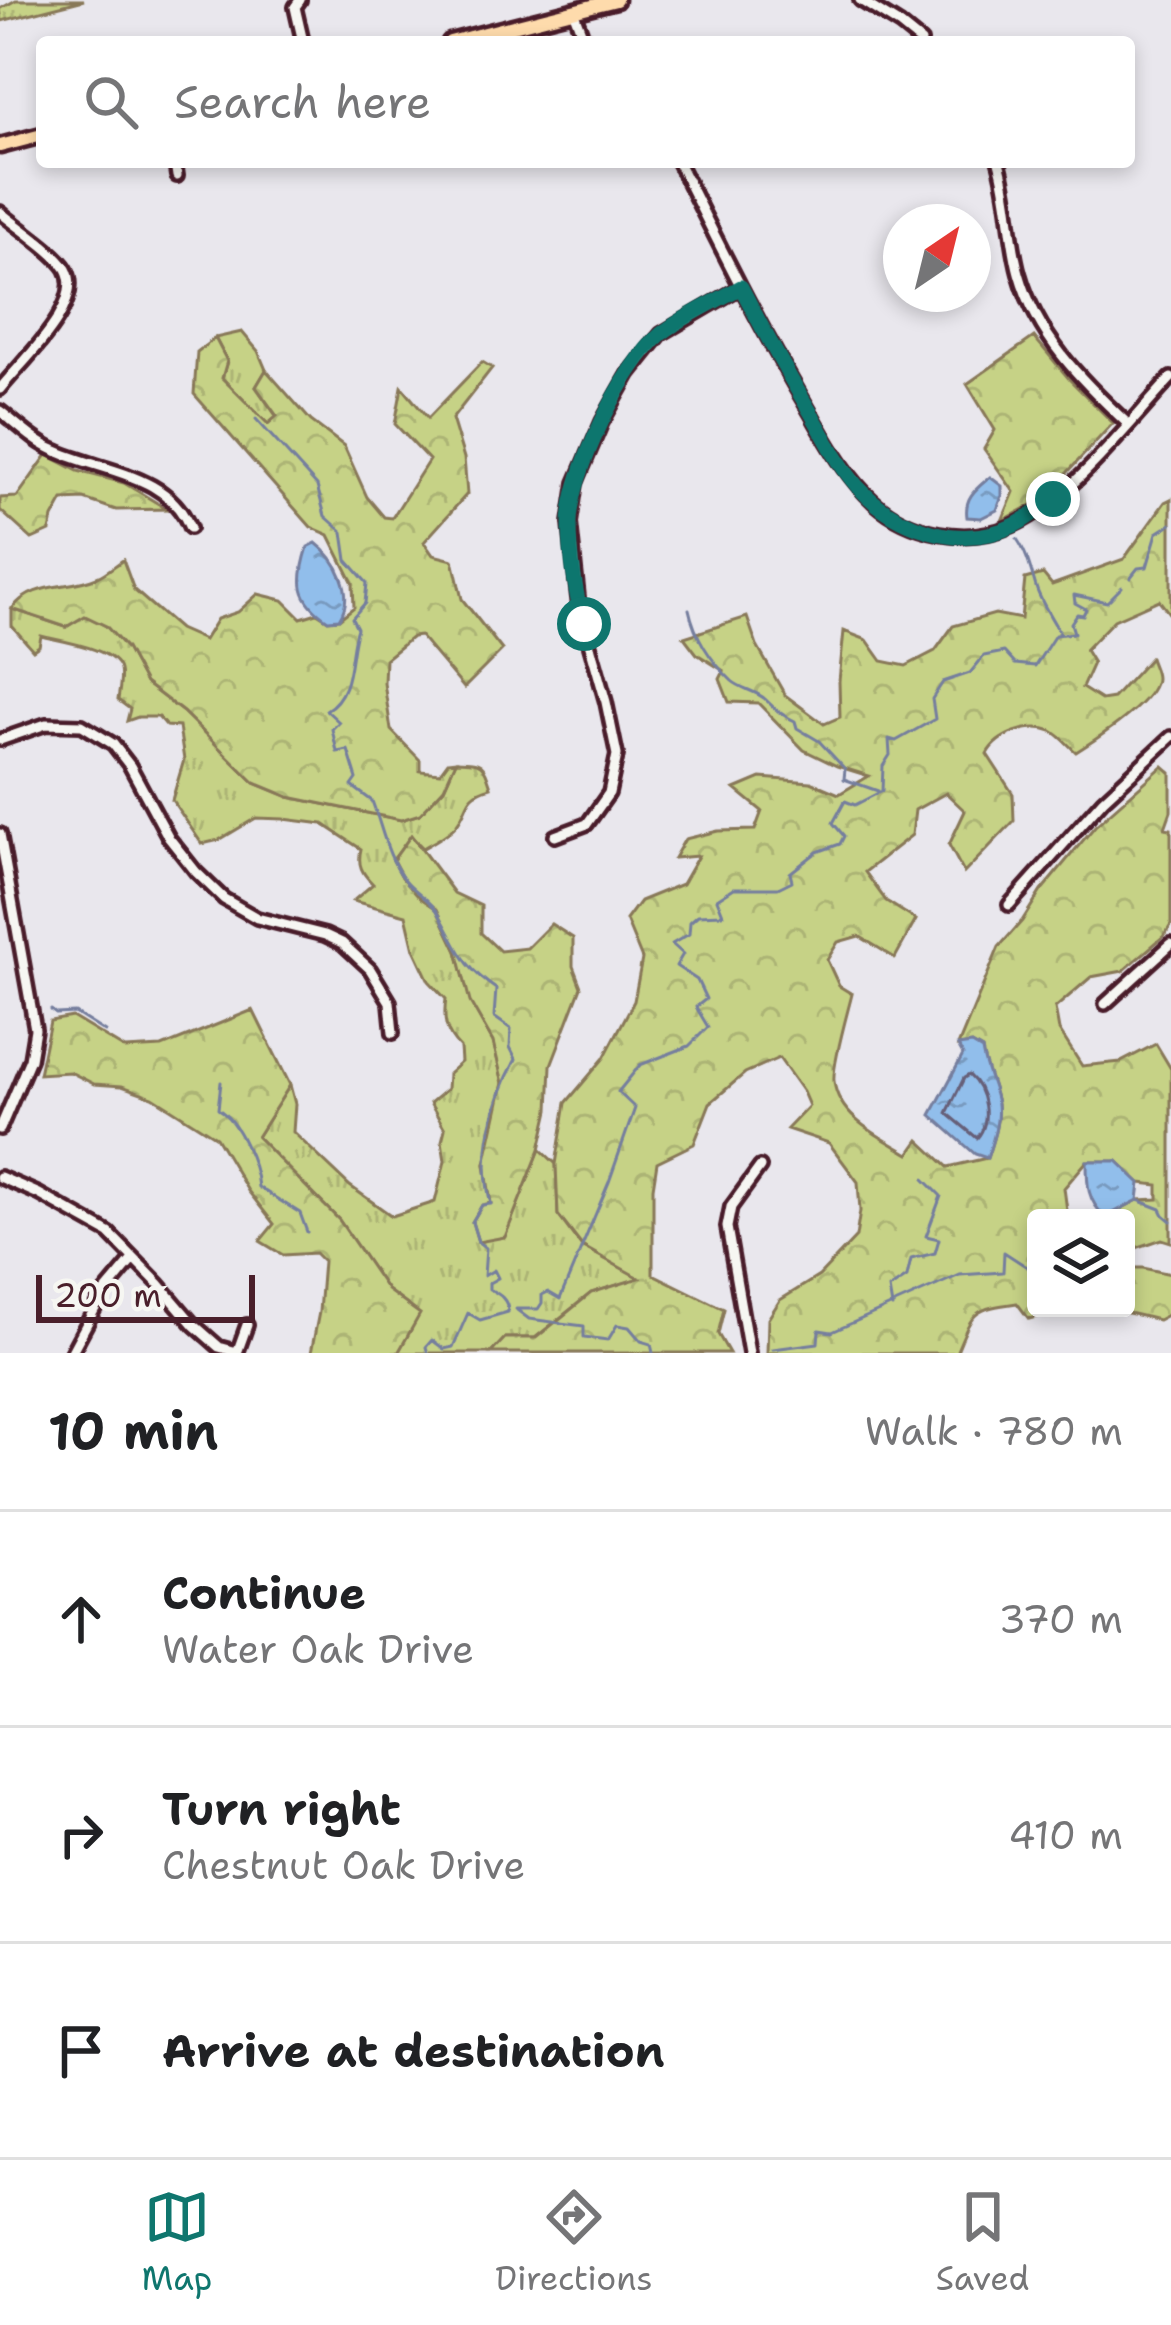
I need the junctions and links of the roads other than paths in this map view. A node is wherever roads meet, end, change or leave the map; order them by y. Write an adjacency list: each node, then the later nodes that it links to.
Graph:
1 (300, 0): 5 (street)
2 (616, 0): 4 (main road)
3 (860, 0): 8 (street)
4 (574, 13): 6 (main road); 7 (street)
5 (302, 36)
6 (476, 36)
7 (583, 36)
8 (913, 36)
9 (36, 137): 10 (main road)
10 (0, 146)
11 (176, 168): 14 (street)
12 (681, 168): 16 (street)
13 (1001, 168): 20 (street)
14 (177, 176)
15 (0, 212): 18 (street)
16 (741, 287): 20 (street); 25 (street)
17 (1171, 378): 20 (street)
18 (0, 389)
19 (0, 412): 21 (street)
20 (1128, 424)
21 (190, 528)
22 (1171, 737): 26 (street)
23 (0, 740): 31 (street)
24 (0, 834): 32 (street)
25 (555, 836)
26 (1010, 905)
27 (1171, 944): 28 (street)
28 (1160, 953): 29 (street); 30 (street)
29 (1171, 964)
30 (1105, 1004)
31 (393, 1033)
32 (0, 1129)
33 (760, 1167): 39 (street)
34 (0, 1177): 35 (street)
35 (133, 1259): 37 (street); 38 (street)
36 (247, 1324): 38 (street)
37 (70, 1353)
38 (237, 1353)
39 (749, 1353)

